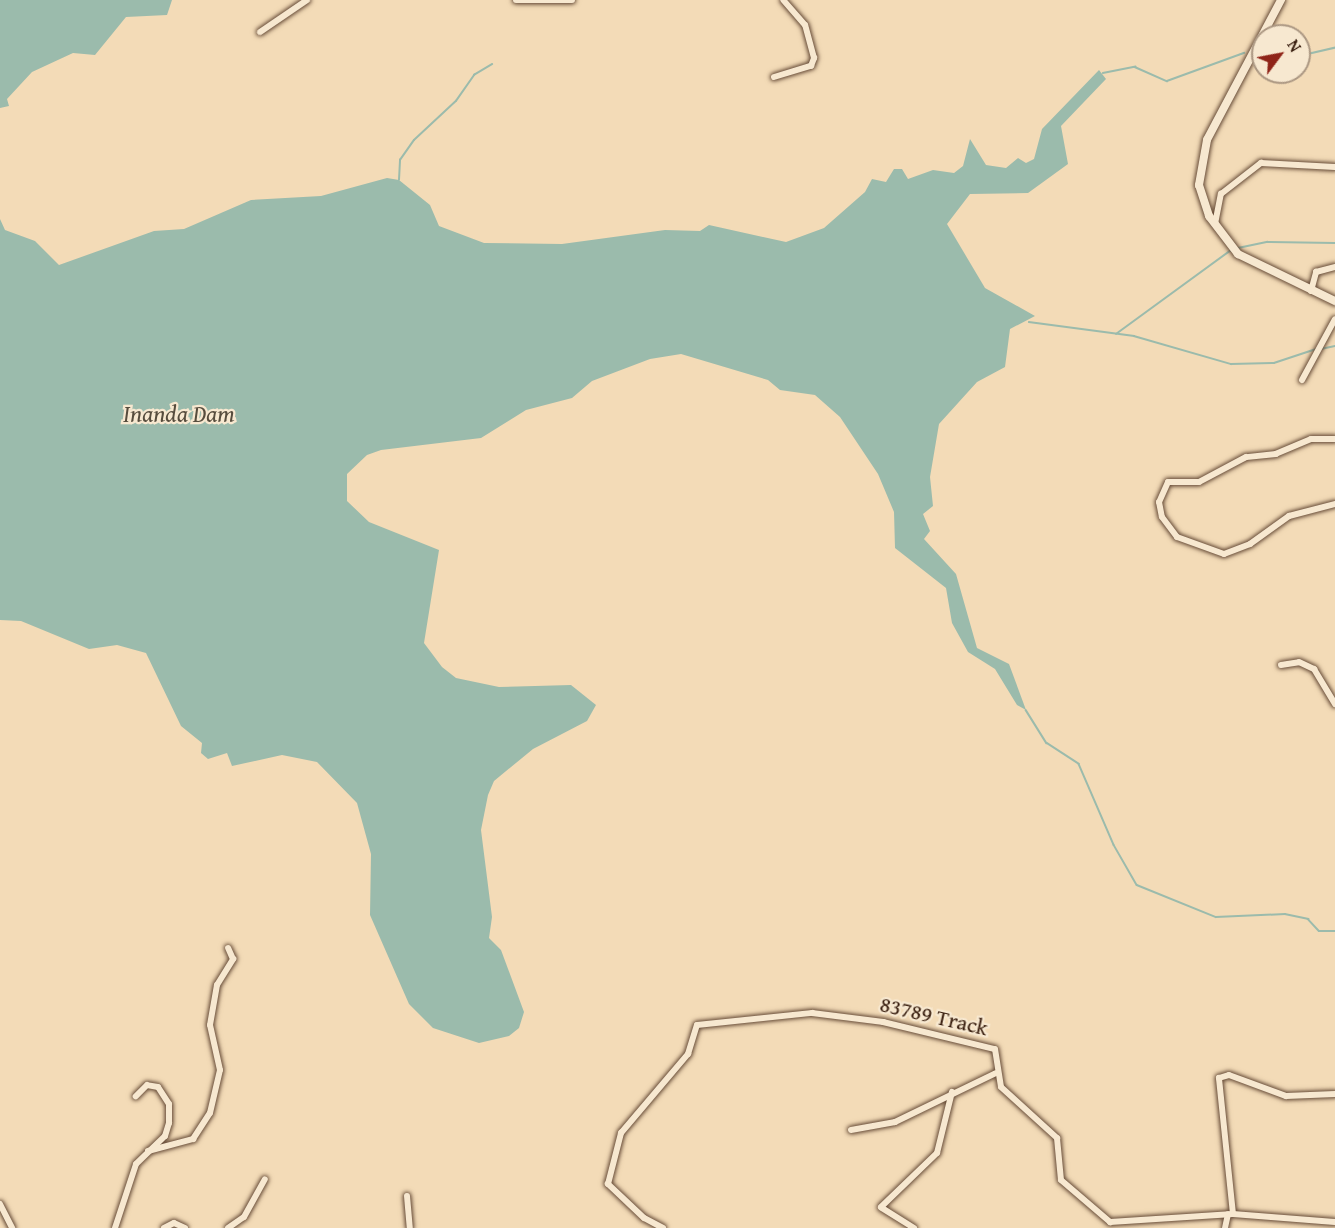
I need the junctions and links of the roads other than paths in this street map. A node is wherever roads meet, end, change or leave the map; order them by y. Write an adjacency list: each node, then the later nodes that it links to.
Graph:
1 (307, 0): 6 (street)
2 (516, 0): 3 (street)
3 (572, 0)
4 (783, 0): 7 (street)
5 (1281, 0): 9 (street)
6 (260, 32)
7 (774, 77)
8 (1335, 167): 9 (street)
9 (1215, 225): 11 (street)
10 (1335, 267): 11 (street)
11 (1311, 291): 12 (street)
12 (1335, 301)
13 (1335, 319): 14 (street)
14 (1302, 380)
15 (1335, 439): 16 (street)
16 (1335, 504)
17 (1281, 665): 18 (street)
18 (1335, 704)
19 (228, 948): 25 (street)
20 (996, 1073): 21 (street); 29 (street, 83789 Track); 37 (street, 83789 Track)
21 (952, 1092): 24 (street); 38 (street)
22 (1335, 1094): 29 (street)
23 (136, 1096): 25 (street)
24 (851, 1130)
25 (148, 1151): 32 (street)
26 (266, 1179): 35 (street)
27 (407, 1196): 36 (street)
28 (0, 1204): 31 (street)
29 (1231, 1214): 30 (street, 83789 Track); 39 (street)
30 (1335, 1222)
31 (12, 1228)
32 (115, 1228)
33 (164, 1228): 34 (street)
34 (185, 1228)
35 (228, 1228)
36 (410, 1228)
37 (663, 1228)
38 (914, 1228)
39 (1225, 1228)

